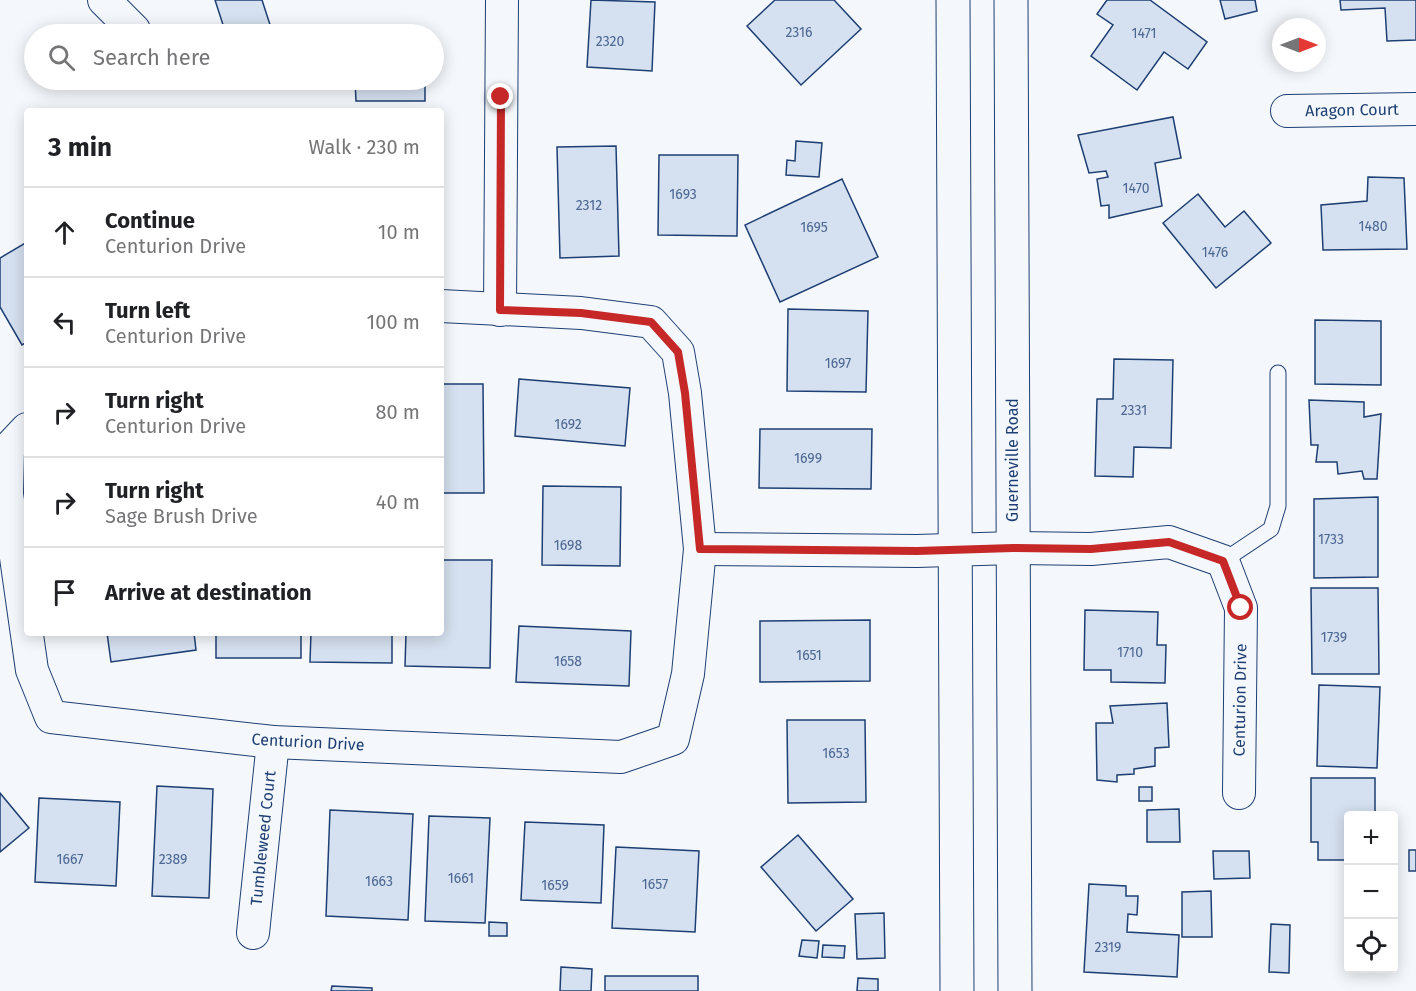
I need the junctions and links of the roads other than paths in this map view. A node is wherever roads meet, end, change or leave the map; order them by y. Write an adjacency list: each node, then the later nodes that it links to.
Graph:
1 (104, 0): 5 (street)
2 (502, 0): 9 (street)
3 (953, 0): 14 (main road)
4 (1011, 0): 12 (main road, Guerneville Road)
5 (128, 24)
6 (1416, 109): 7 (street, Aragon Court)
7 (1287, 111)
8 (444, 306): 9 (street, Centurion Drive)
9 (500, 310): 13 (street, Centurion Drive)
10 (1278, 374): 15 (lane)
11 (24, 432): 16 (street, Centurion Drive)
12 (1013, 548): 14 (street); 15 (street); 22 (main road, Guerneville Road)
13 (700, 549): 14 (street); 18 (street, Centurion Drive)
14 (956, 550): 21 (main road)
15 (1223, 561): 19 (street, Centurion Drive)
16 (24, 614)
17 (27, 636): 18 (street, Centurion Drive)
18 (273, 742): 20 (street, Tumbleweed Court)
19 (1239, 794)
20 (253, 933)
21 (957, 991)
22 (1015, 991)

